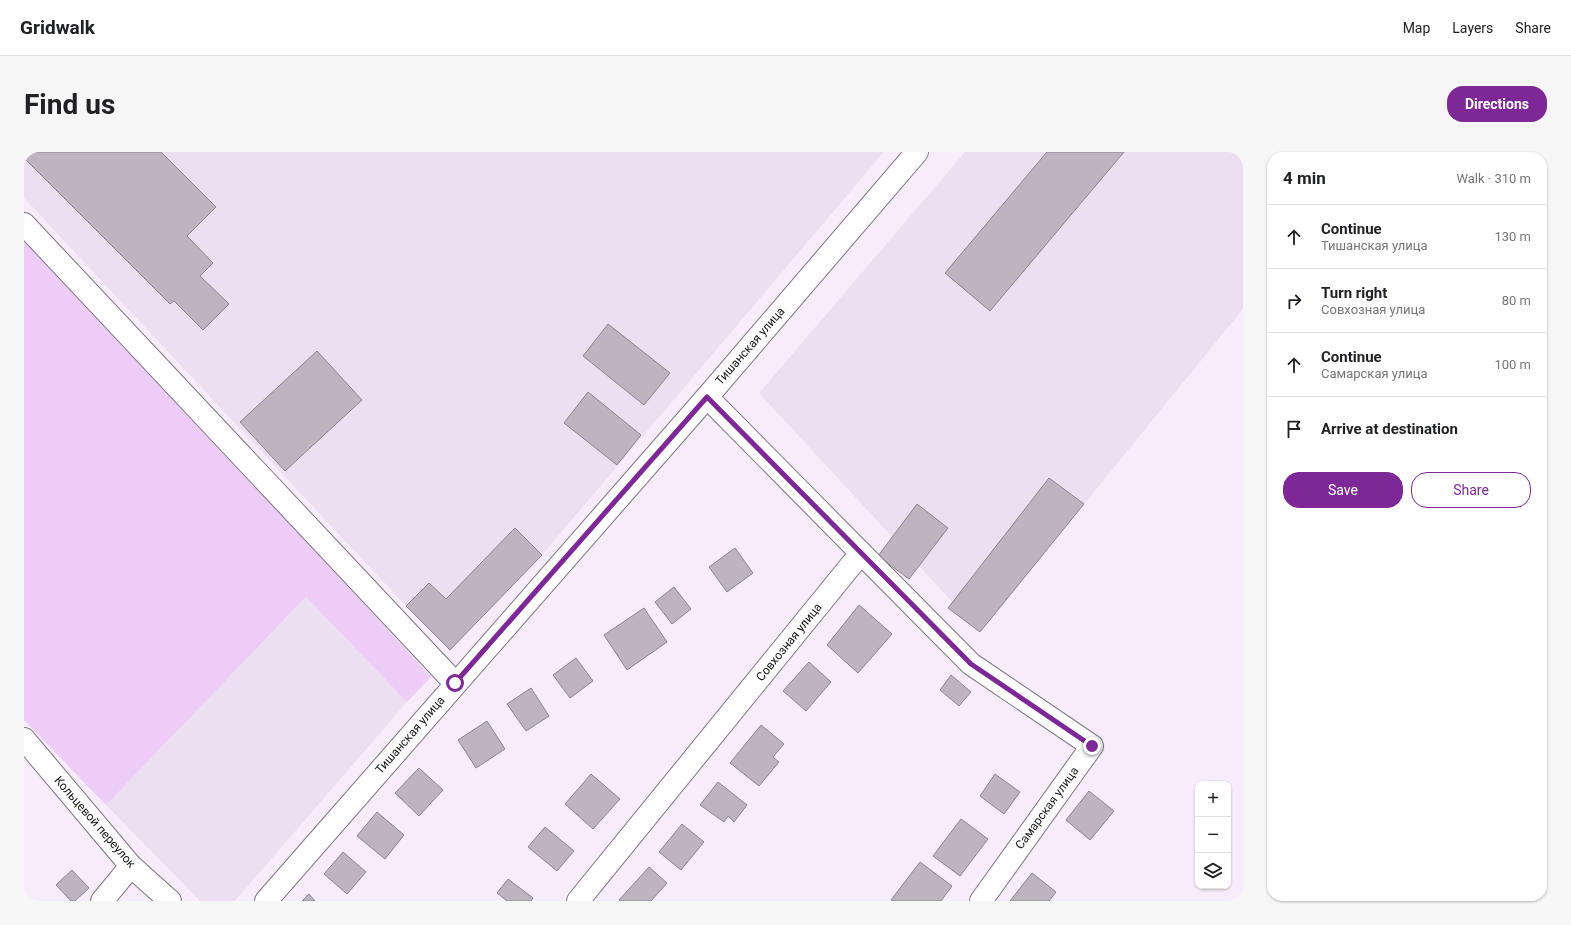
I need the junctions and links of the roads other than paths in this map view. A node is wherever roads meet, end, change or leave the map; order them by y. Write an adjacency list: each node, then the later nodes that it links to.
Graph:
1 (917, 152): 3 (street, Тишанская улица)
2 (24, 224): 5 (street)
3 (707, 397): 4 (street); 5 (street, Тишанская улица)
4 (861, 553): 11 (street, Совхозная улица); 12 (street, Самарская улица)
5 (455, 683): 10 (street, Тишанская улица)
6 (24, 739): 7 (street, Кольцевой переулок)
7 (131, 866): 8 (street); 9 (street, Кольцевой переулок)
8 (102, 901)
9 (170, 901)
10 (266, 901)
11 (578, 901)
12 (981, 901)

